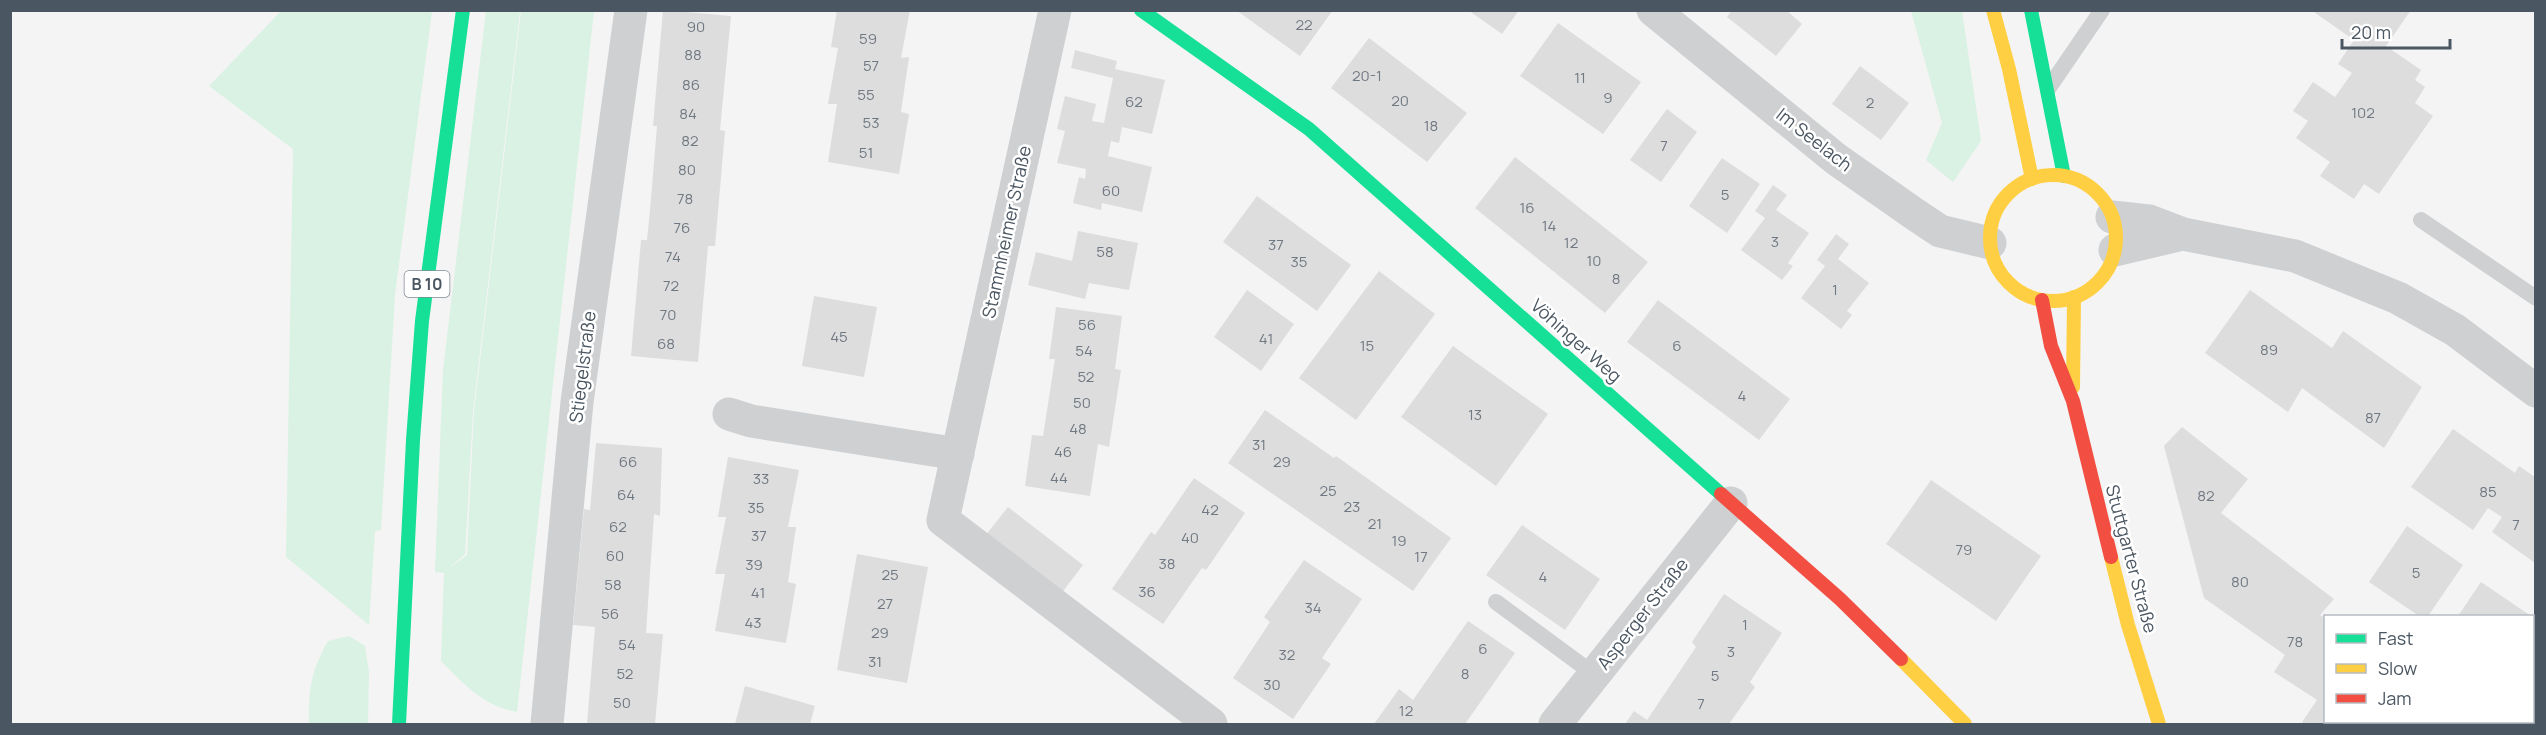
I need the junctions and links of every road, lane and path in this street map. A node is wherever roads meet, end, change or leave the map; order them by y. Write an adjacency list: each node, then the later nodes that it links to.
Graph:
1 (463, 10): 27 (street, B 10)
2 (631, 10): 28 (street, Stiegelstraße)
3 (1055, 10): 23 (street, Stammheimer Straße)
4 (1141, 10): 24 (street, Vöhinger Weg)
5 (1993, 10): 11 (street)
6 (2031, 10): 9 (street)
7 (2102, 10): 9 (lane)
8 (1669, 16): 15 (street, Im Seelach)
9 (2047, 91): 10 (street)
10 (2064, 176): 11 (street); 12 (street)
11 (2032, 179): 15 (street)
12 (2112, 217): 14 (street); 16 (street)
13 (2421, 220): 18 (lane)
14 (2183, 234): 16 (street); 20 (street)
15 (1990, 243): 19 (street)
16 (2115, 250): 17 (street)
17 (2074, 297): 19 (street); 21 (street, Stuttgarter Straße)
18 (2535, 298)
19 (2042, 300): 21 (street, Stuttgarter Straße)
20 (2535, 391)
21 (2073, 401): 32 (street, Stuttgarter Straße)
22 (729, 414): 23 (street)
23 (958, 454): 29 (street, Stammheimer Straße)
24 (1731, 503): 26 (street, Asperger Straße); 31 (street, Vöhinger Weg)
25 (1496, 602): 26 (lane)
26 (1595, 675): 30 (street, Asperger Straße)
27 (399, 724)
28 (547, 724)
29 (1211, 724)
30 (1555, 724)
31 (1965, 724)
32 (2159, 724)

